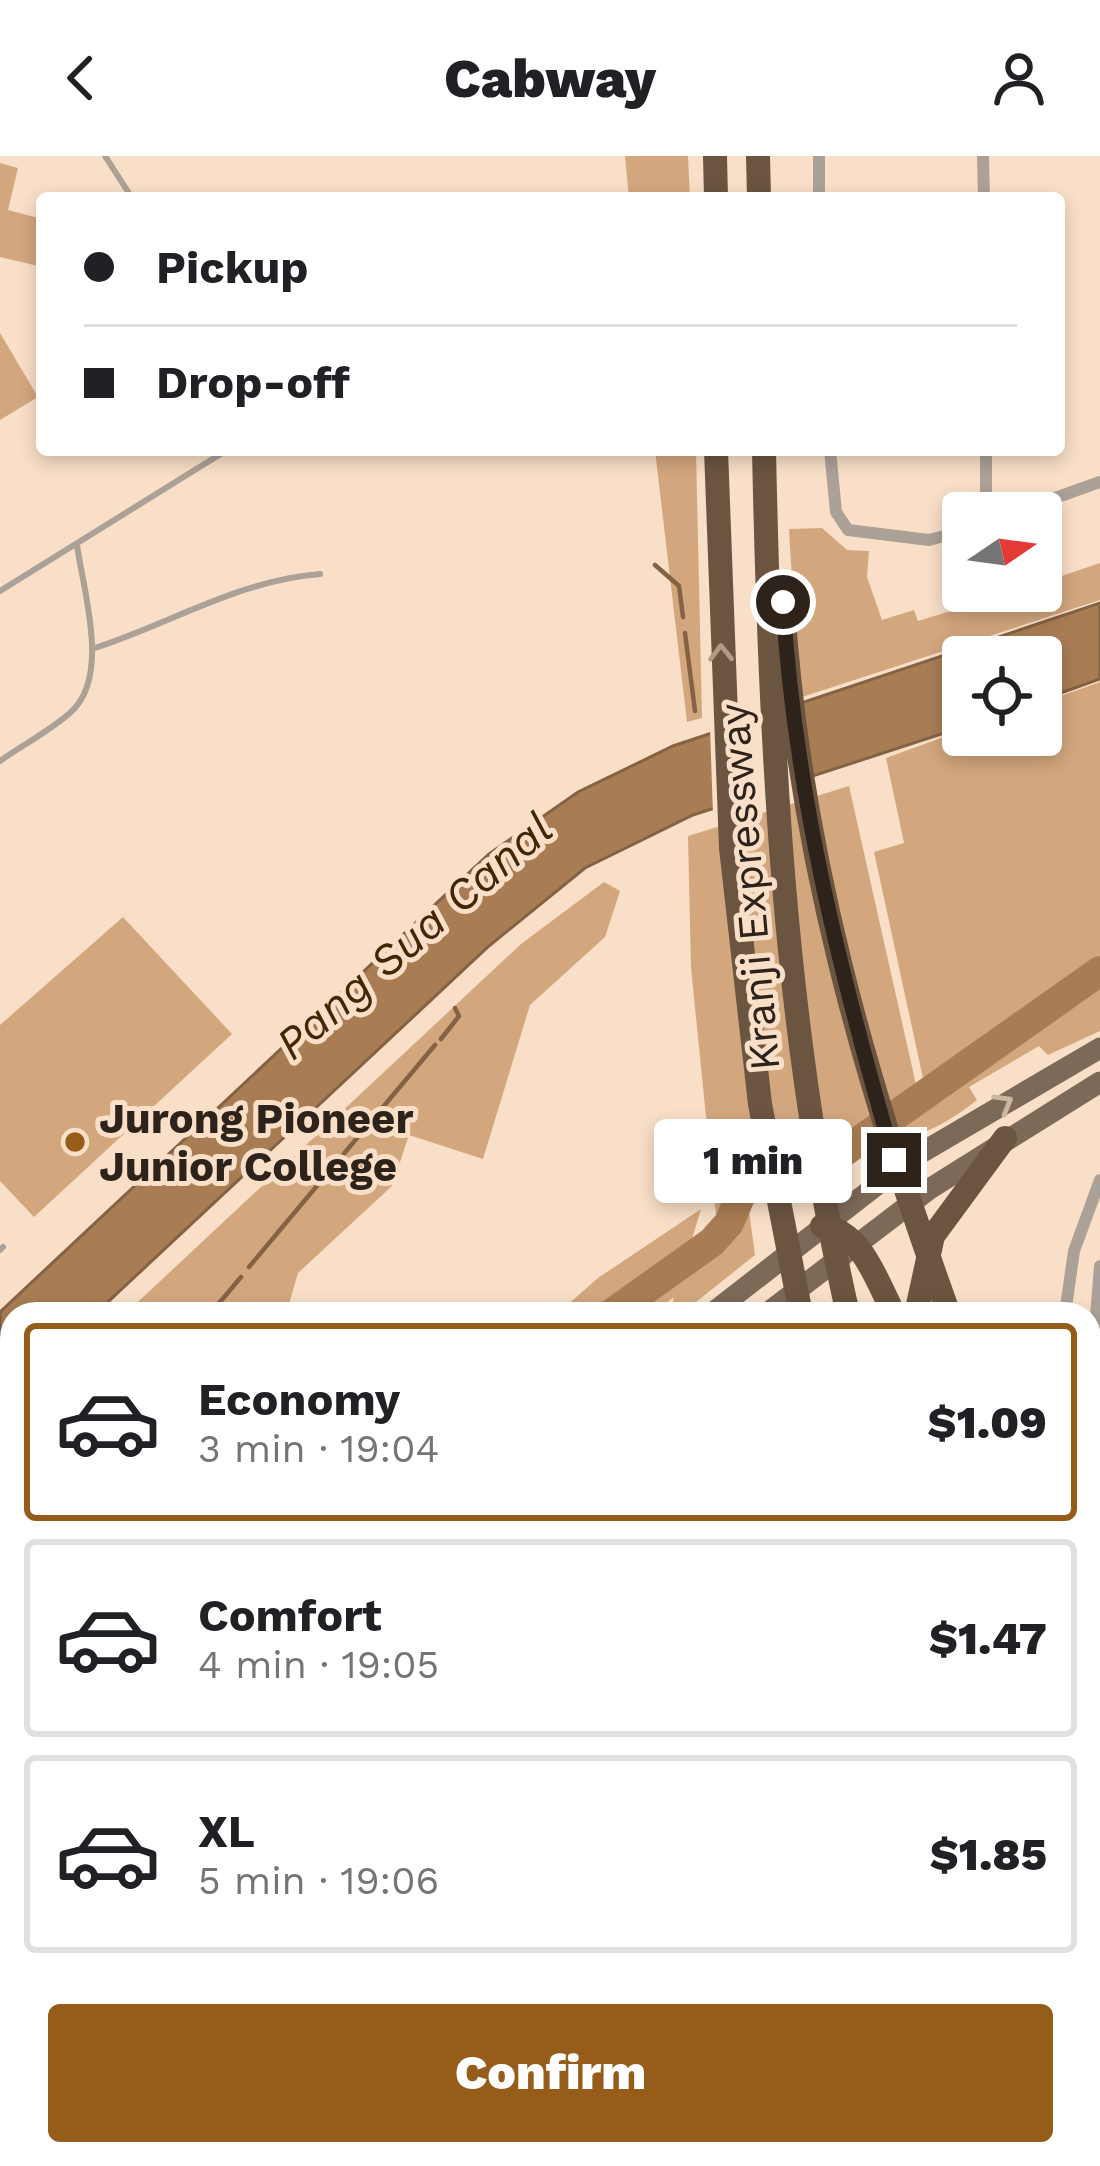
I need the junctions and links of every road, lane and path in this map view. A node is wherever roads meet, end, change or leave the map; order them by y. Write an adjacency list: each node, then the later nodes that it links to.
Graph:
1 (105, 156): 6 (lane)
2 (715, 156): 7 (highway)
3 (758, 156): 8 (highway)
4 (819, 156): 9 (street)
5 (983, 156): 10 (street)
6 (128, 192)
7 (716, 192)
8 (759, 192)
9 (819, 192)
10 (984, 192)
11 (217, 456): 21 (lane)
12 (716, 456): 28 (highway, Kranji Expressway, one-way to 12)
13 (764, 456): 16 (highway, Kranji Expressway)
14 (831, 456): 20 (street)
15 (986, 456): 18 (street)
16 (764, 477): 40 (highway, Kranji Expressway); 43 (highway)
17 (1100, 482): 19 (street)
18 (986, 492)
19 (1062, 496)
20 (942, 537)
21 (77, 543): 23 (lane); 24 (lane)
22 (320, 574): 24 (lane)
23 (0, 591)
24 (92, 649): 25 (lane)
25 (0, 761)
26 (1100, 1048): 30 (main road, one-way to 26)
27 (1100, 1082): 29 (main road)
28 (760, 1104): 38 (highway); 39 (highway, Kranji Expressway)
29 (1005, 1138): 32 (main road); 42 (highway)
30 (909, 1160): 32 (main road); 33 (main road)
31 (1100, 1180): 44 (street)
32 (931, 1188): 34 (main road)
33 (820, 1226): 34 (highway); 36 (main road)
34 (856, 1243): 37 (main road); 41 (highway)
35 (1100, 1266): 45 (street)
36 (726, 1302)
37 (781, 1302)
38 (783, 1302)
39 (798, 1302)
40 (845, 1302)
41 (888, 1302)
42 (919, 1302)
43 (945, 1302)
44 (1067, 1302)
45 (1097, 1302)

